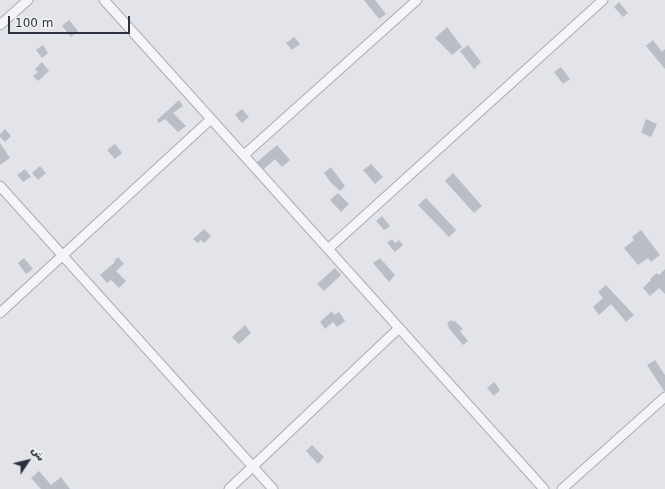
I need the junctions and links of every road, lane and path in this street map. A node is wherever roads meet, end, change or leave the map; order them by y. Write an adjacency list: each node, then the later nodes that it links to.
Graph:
1 (28, 0): 5 (street)
2 (104, 0): 6 (street)
3 (417, 0): 7 (street)
4 (603, 0): 9 (street)
5 (0, 25)
6 (211, 119): 7 (street); 10 (street)
7 (244, 155): 9 (street)
8 (0, 186): 10 (street)
9 (328, 249): 12 (street)
10 (63, 256): 11 (street); 14 (street)
11 (0, 313)
12 (399, 328): 14 (street); 17 (street)
13 (665, 397): 18 (street)
14 (253, 467): 15 (street); 16 (street)
15 (229, 489)
16 (273, 489)
17 (544, 489)
18 (562, 489)

